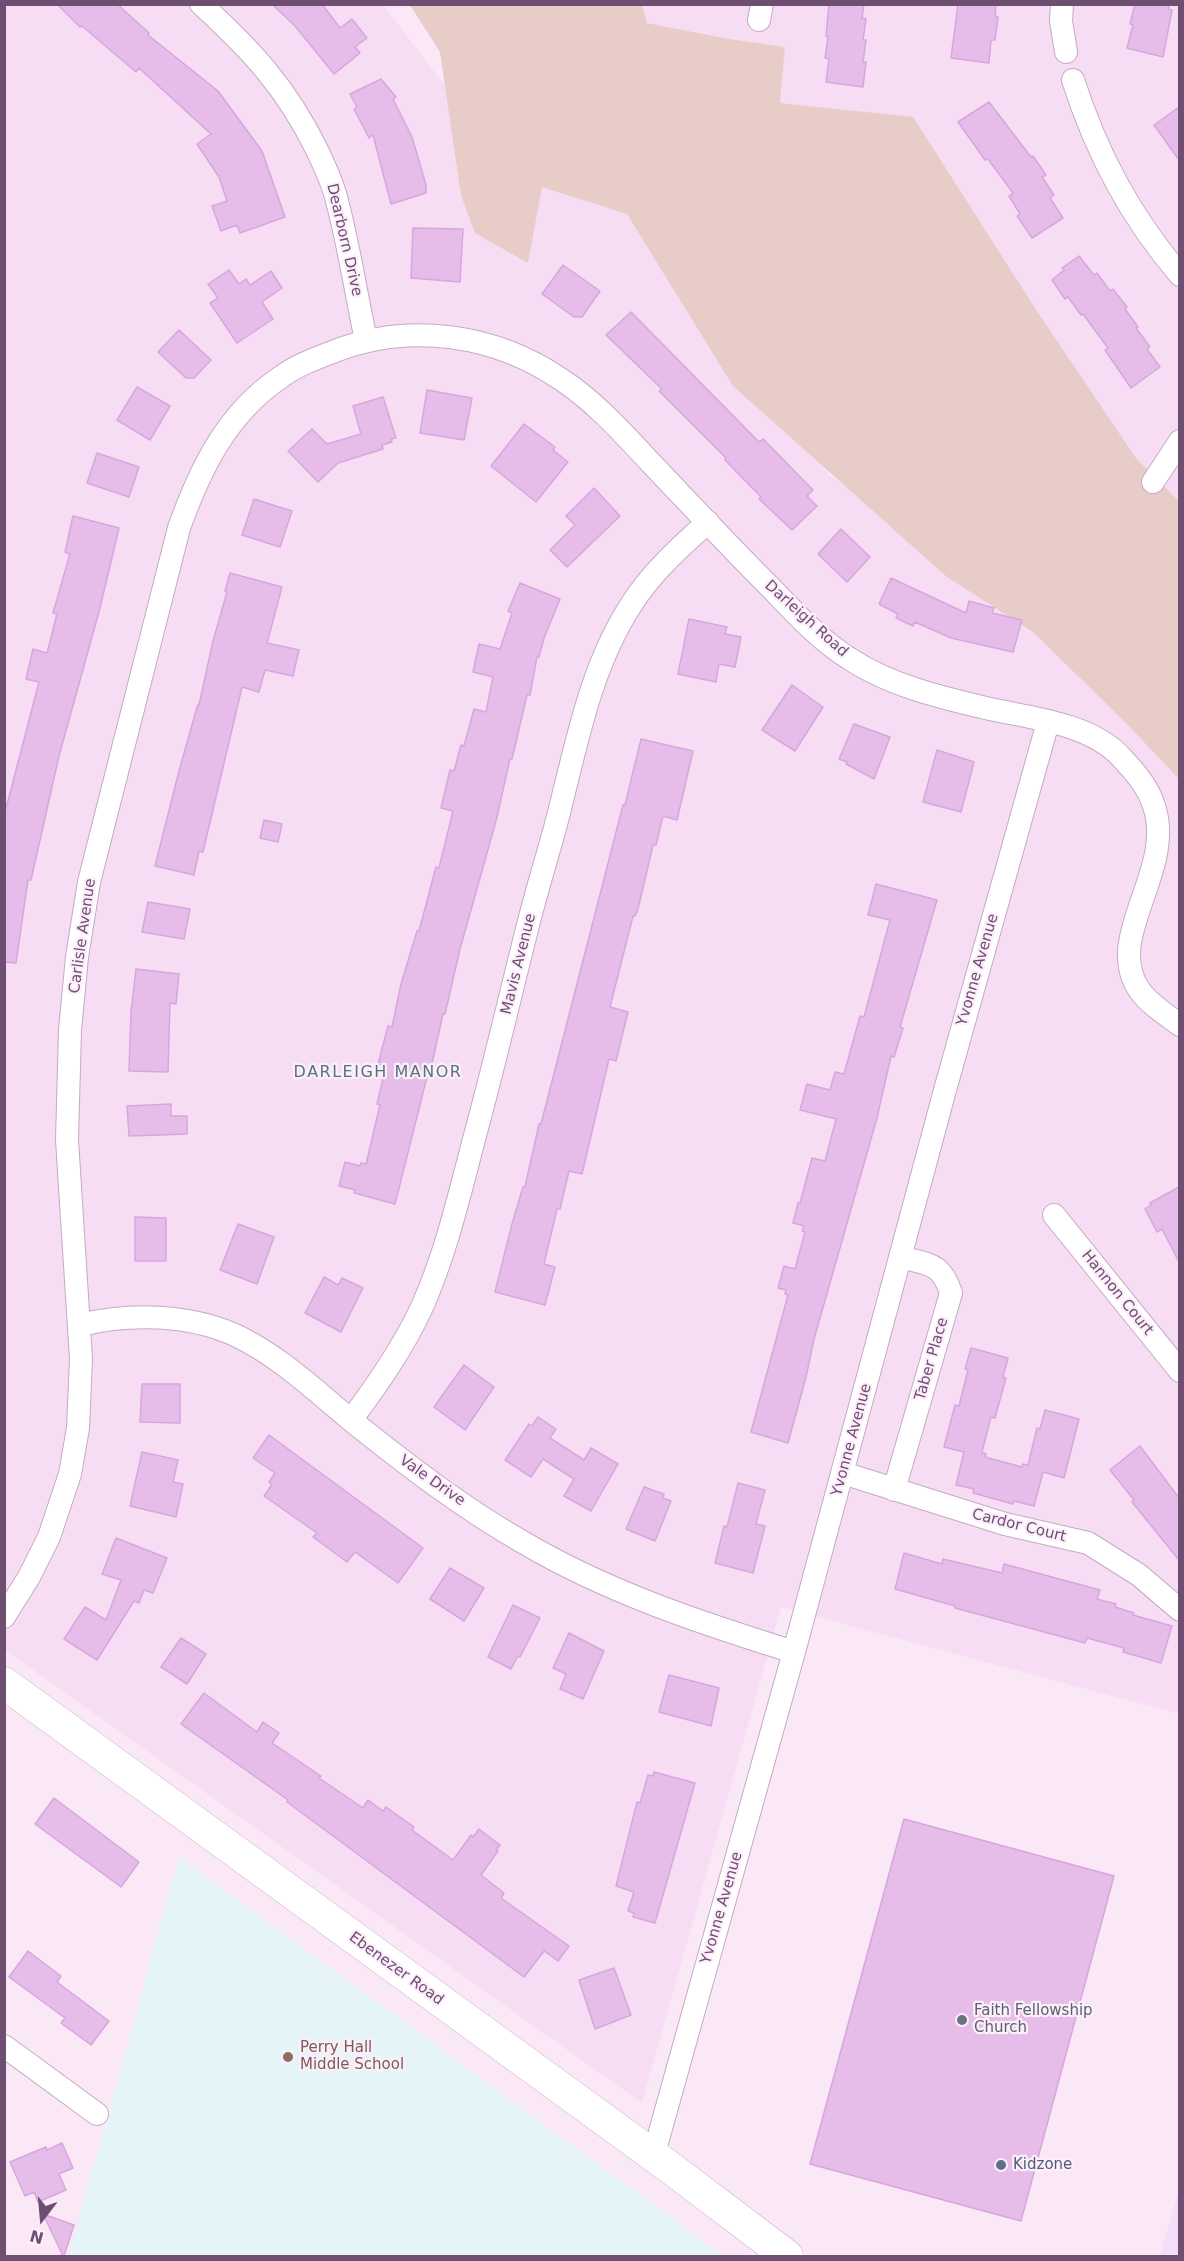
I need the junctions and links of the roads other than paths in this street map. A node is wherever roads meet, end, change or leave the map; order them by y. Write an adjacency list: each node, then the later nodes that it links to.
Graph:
1 (201, 4): 6 (street, Dearborn Drive)
2 (1062, 4): 3 (street)
3 (1066, 52)
4 (1073, 80): 5 (street)
5 (1179, 275)
6 (366, 340): 9 (street, Darleigh Road); 14 (street, Carlisle Avenue)
7 (1179, 441): 8 (street)
8 (1153, 482)
9 (708, 522): 10 (street, Darleigh Road); 16 (street, Mavis Avenue)
10 (1048, 722): 11 (street, Darleigh Road); 13 (street, Yvonne Avenue)
11 (1179, 1025)
12 (1054, 1215): 15 (street, Hannon Court)
13 (901, 1257): 17 (street, Yvonne Avenue); 18 (street, Taber Place)
14 (80, 1325): 16 (street, Vale Drive); 20 (street, Carlisle Avenue)
15 (1179, 1371)
16 (351, 1420): 21 (street, Vale Drive)
17 (843, 1473): 18 (street, Cardor Court); 21 (street, Yvonne Avenue)
18 (894, 1490): 19 (street, Cardor Court)
19 (1179, 1610)
20 (4, 1617)
21 (794, 1652): 25 (street, Yvonne Avenue)
22 (4, 1683): 25 (street, Ebenezer Road)
23 (6, 2051): 24 (street)
24 (97, 2114)
25 (653, 2157): 26 (street, Ebenezer Road)
26 (788, 2256)

